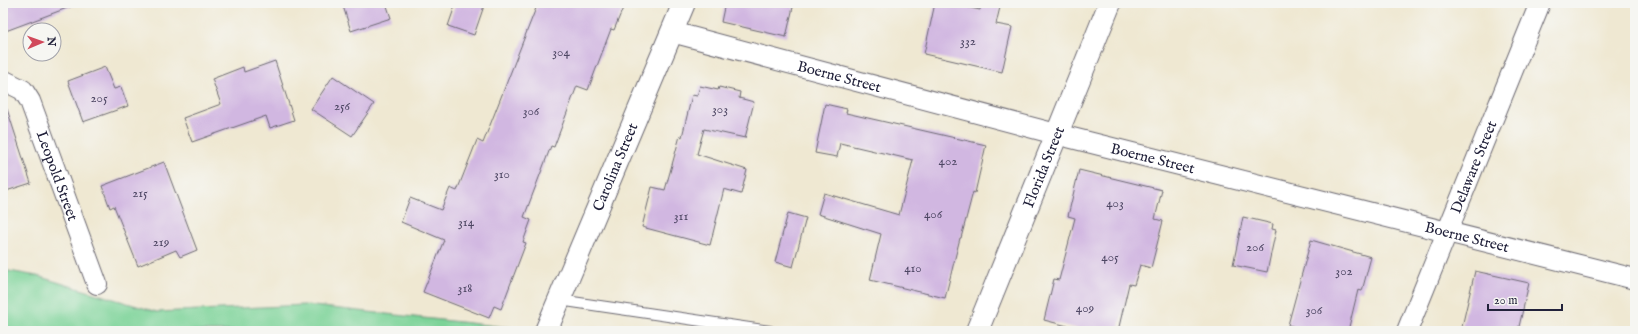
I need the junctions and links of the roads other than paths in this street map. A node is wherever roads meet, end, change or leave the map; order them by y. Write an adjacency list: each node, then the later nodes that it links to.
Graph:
1 (684, 3): 4 (street, Carolina Street)
2 (1110, 3): 6 (street, Florida Street)
3 (1540, 3): 7 (street, Delaware Street)
4 (672, 32): 6 (street, Boerne Street); 10 (street, Carolina Street)
5 (3, 80): 9 (street, Leopold Street)
6 (1056, 134): 7 (street, Boerne Street); 13 (street, Florida Street)
7 (1447, 231): 8 (street, Boerne Street); 14 (street, Delaware Street)
8 (1635, 279)
9 (97, 284)
10 (559, 300): 11 (street, Carolina Street); 12 (lane)
11 (546, 331)
12 (770, 331)
13 (977, 331)
14 (1407, 331)

